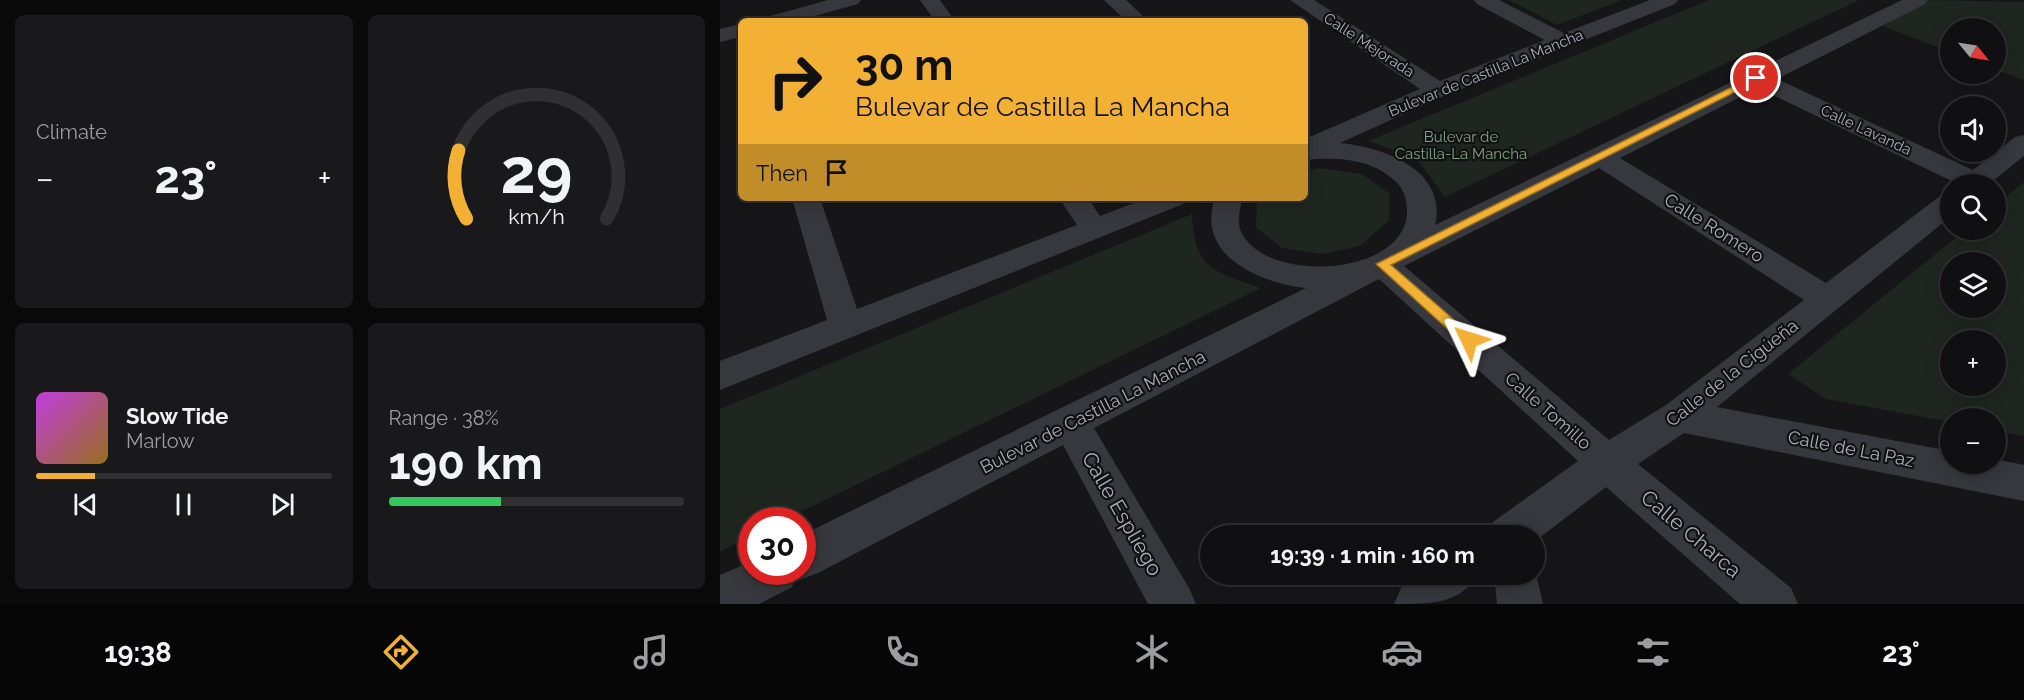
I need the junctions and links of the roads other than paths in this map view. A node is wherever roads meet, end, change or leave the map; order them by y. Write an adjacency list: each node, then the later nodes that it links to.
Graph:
1 (851, 0): 8 (street)
2 (930, 0): 9 (street)
3 (1114, 0): 10 (street)
4 (1300, 0): 15 (street, Calle Mejorada)
5 (1484, 0): 13 (street)
6 (1668, 0): 13 (street, Bulevar de Castilla La Mancha)
7 (1918, 0): 14 (street, Bulevar de Castilla La Mancha)
8 (785, 18)
9 (943, 18)
10 (1135, 18)
11 (738, 31): 12 (street)
12 (720, 36)
13 (1563, 40): 15 (street, Bulevar de Castilla La Mancha)
14 (1756, 78): 19 (street, Bulevar de Castilla La Mancha); 21 (street, Calle Lavanda)
15 (1438, 90): 17 (street, Bulevar de Castilla La Mancha)
16 (2024, 143): 20 (street, Calle de la Cigúeña)
17 (1308, 149)
18 (1308, 150): 28 (street, Bulevar de Castilla La Mancha)
19 (1600, 157): 28 (street, Bulevar de Castilla La Mancha); 29 (street, Calle Romero)
20 (1985, 174)
21 (1940, 175)
22 (807, 201): 30 (street)
23 (1075, 201): 27 (street)
24 (1165, 201): 27 (street)
25 (1228, 201): 28 (street, Bulevar de Castilla La Mancha)
26 (1940, 209): 29 (street, Calle de la Cigúeña)
27 (1094, 227): 30 (street)
28 (1382, 264): 33 (street, Bulevar de Castilla La Mancha); 34 (street, Calle Tomillo)
29 (1827, 298): 32 (street, Calle de la Cigúeña)
30 (846, 326): 31 (street)
31 (720, 376)
32 (1679, 416): 34 (street, Calle de la Cigúeña); 35 (street, Calle de La Paz)
33 (1071, 423): 37 (street, Bulevar de Castilla La Mancha); 42 (street, Calle Espliego)
34 (1607, 463): 36 (street, Calle de la Cigúeña); 45 (street, Calle Charca)
35 (2024, 483)
36 (1534, 525)
37 (816, 551)
38 (750, 585): 41 (street)
39 (1442, 585): 43 (street)
40 (1517, 585): 44 (street)
41 (720, 600)
42 (1173, 604)
43 (1417, 604)
44 (1520, 604)
45 (1775, 604)

